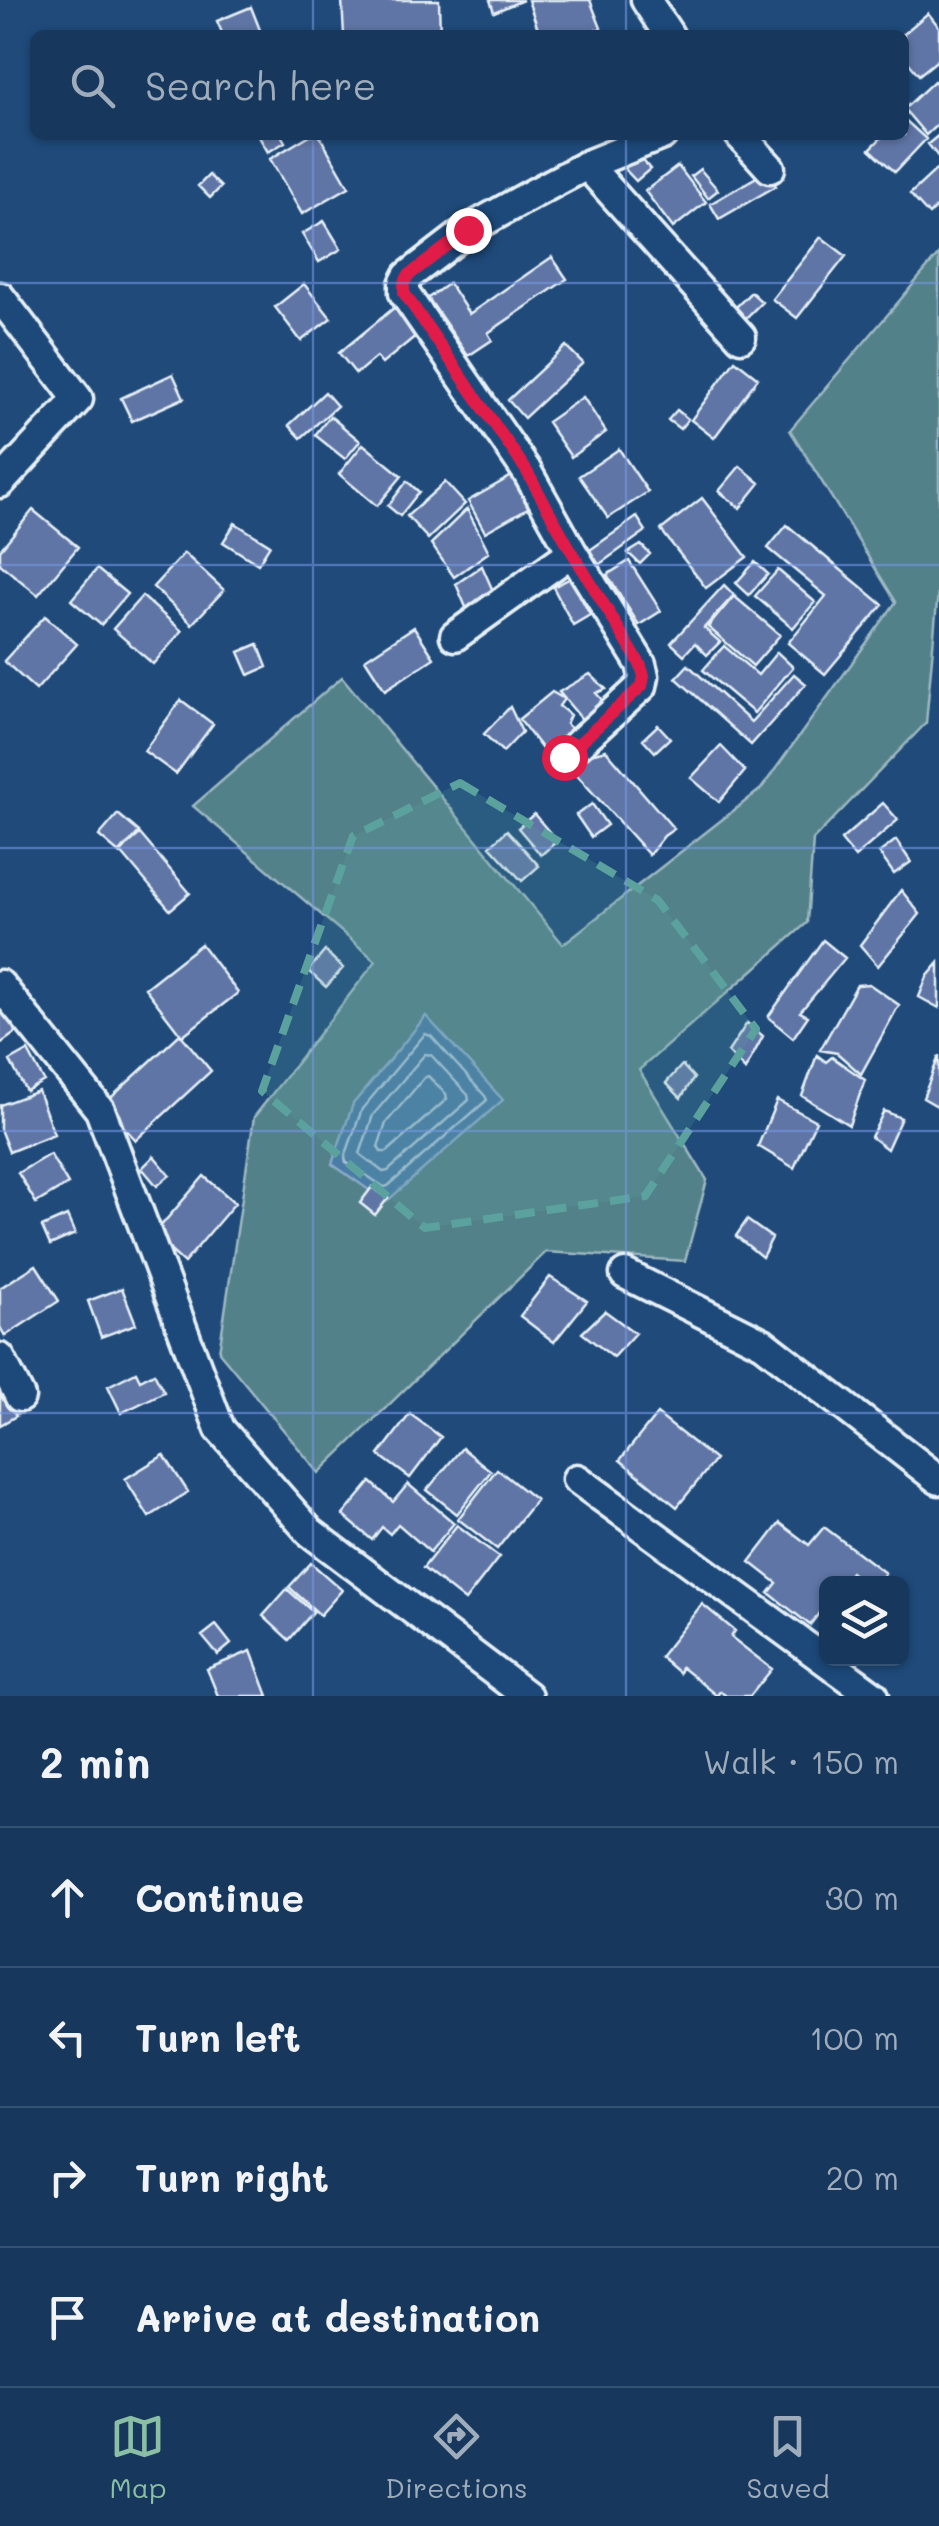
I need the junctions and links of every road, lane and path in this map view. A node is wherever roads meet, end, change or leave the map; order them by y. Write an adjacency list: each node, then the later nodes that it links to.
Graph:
1 (646, 0): 2 (street)
2 (666, 30)
3 (650, 140): 5 (street)
4 (745, 140): 6 (street)
5 (587, 166): 8 (street); 10 (street)
6 (770, 168)
7 (0, 297): 9 (street)
8 (741, 337)
9 (0, 483)
10 (572, 552): 11 (street); 12 (street)
11 (455, 636)
12 (564, 757)
13 (0, 985): 19 (street)
14 (625, 1274): 18 (street)
15 (0, 1358): 16 (street)
16 (20, 1397)
17 (577, 1479): 20 (street)
18 (939, 1480)
19 (527, 1696)
20 (874, 1696)

